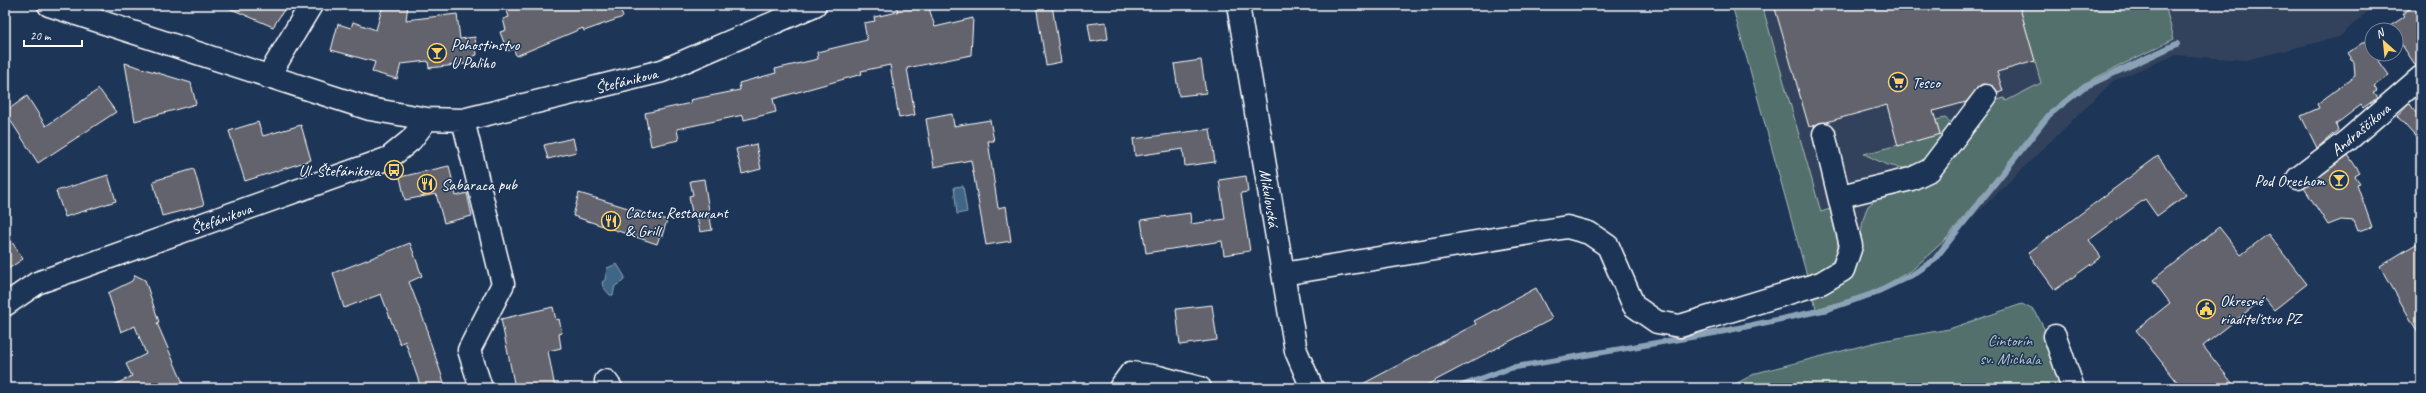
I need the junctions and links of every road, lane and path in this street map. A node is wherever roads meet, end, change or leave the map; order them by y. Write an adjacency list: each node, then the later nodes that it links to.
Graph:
1 (49, 5): 5 (street, Štefánikova)
2 (311, 5): 5 (street)
3 (815, 5): 9 (street, Štefánikova)
4 (1238, 5): 13 (street, Mikulovská)
5 (268, 77): 8 (street, Štefánikova)
6 (2421, 77): 11 (street, Andraščíkova)
7 (1986, 96): 12 (street)
8 (427, 119): 9 (street, Štefánikova); 14 (street, Štefánikova)
9 (463, 120): 17 (street)
10 (1824, 134): 12 (street)
11 (2298, 178)
12 (1840, 196): 13 (street)
13 (1283, 274): 19 (street, Mikulovská)
14 (5, 304)
15 (2055, 336): 20 (street)
16 (1126, 380): 18 (street)
17 (481, 388)
18 (1200, 388)
19 (1312, 388)
20 (2073, 388)

